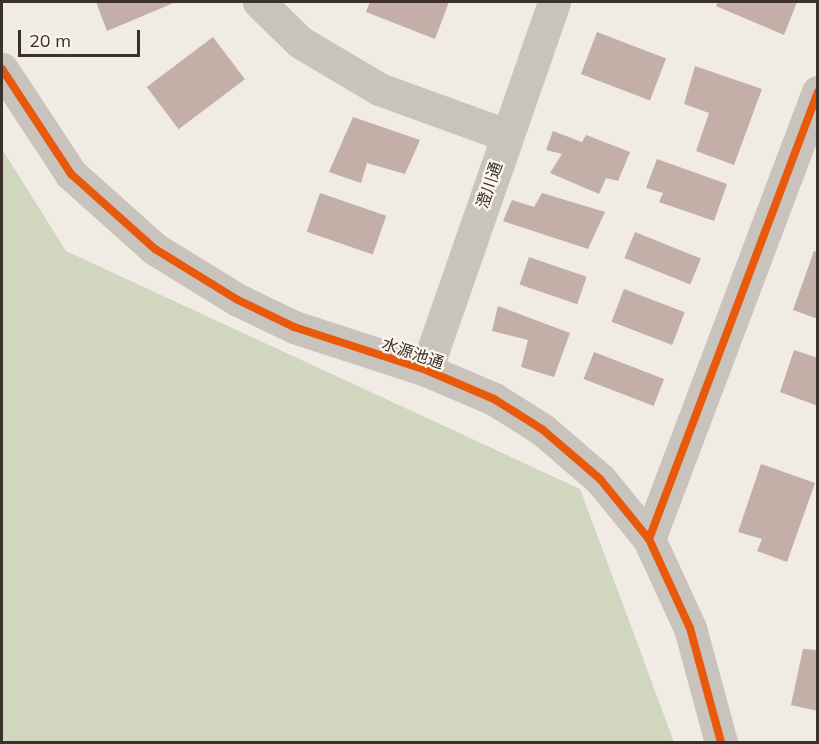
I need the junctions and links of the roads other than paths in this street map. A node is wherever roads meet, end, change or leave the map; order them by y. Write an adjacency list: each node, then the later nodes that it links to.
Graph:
1 (259, 2): 5 (street)
2 (554, 2): 5 (street, 澄川通)
3 (2, 69): 6 (street, 水源池通)
4 (815, 107): 7 (street)
5 (506, 135): 6 (street, 澄川通)
6 (426, 370): 7 (street, 水源池通)
7 (649, 539): 8 (street, 水源池通)
8 (721, 742)

